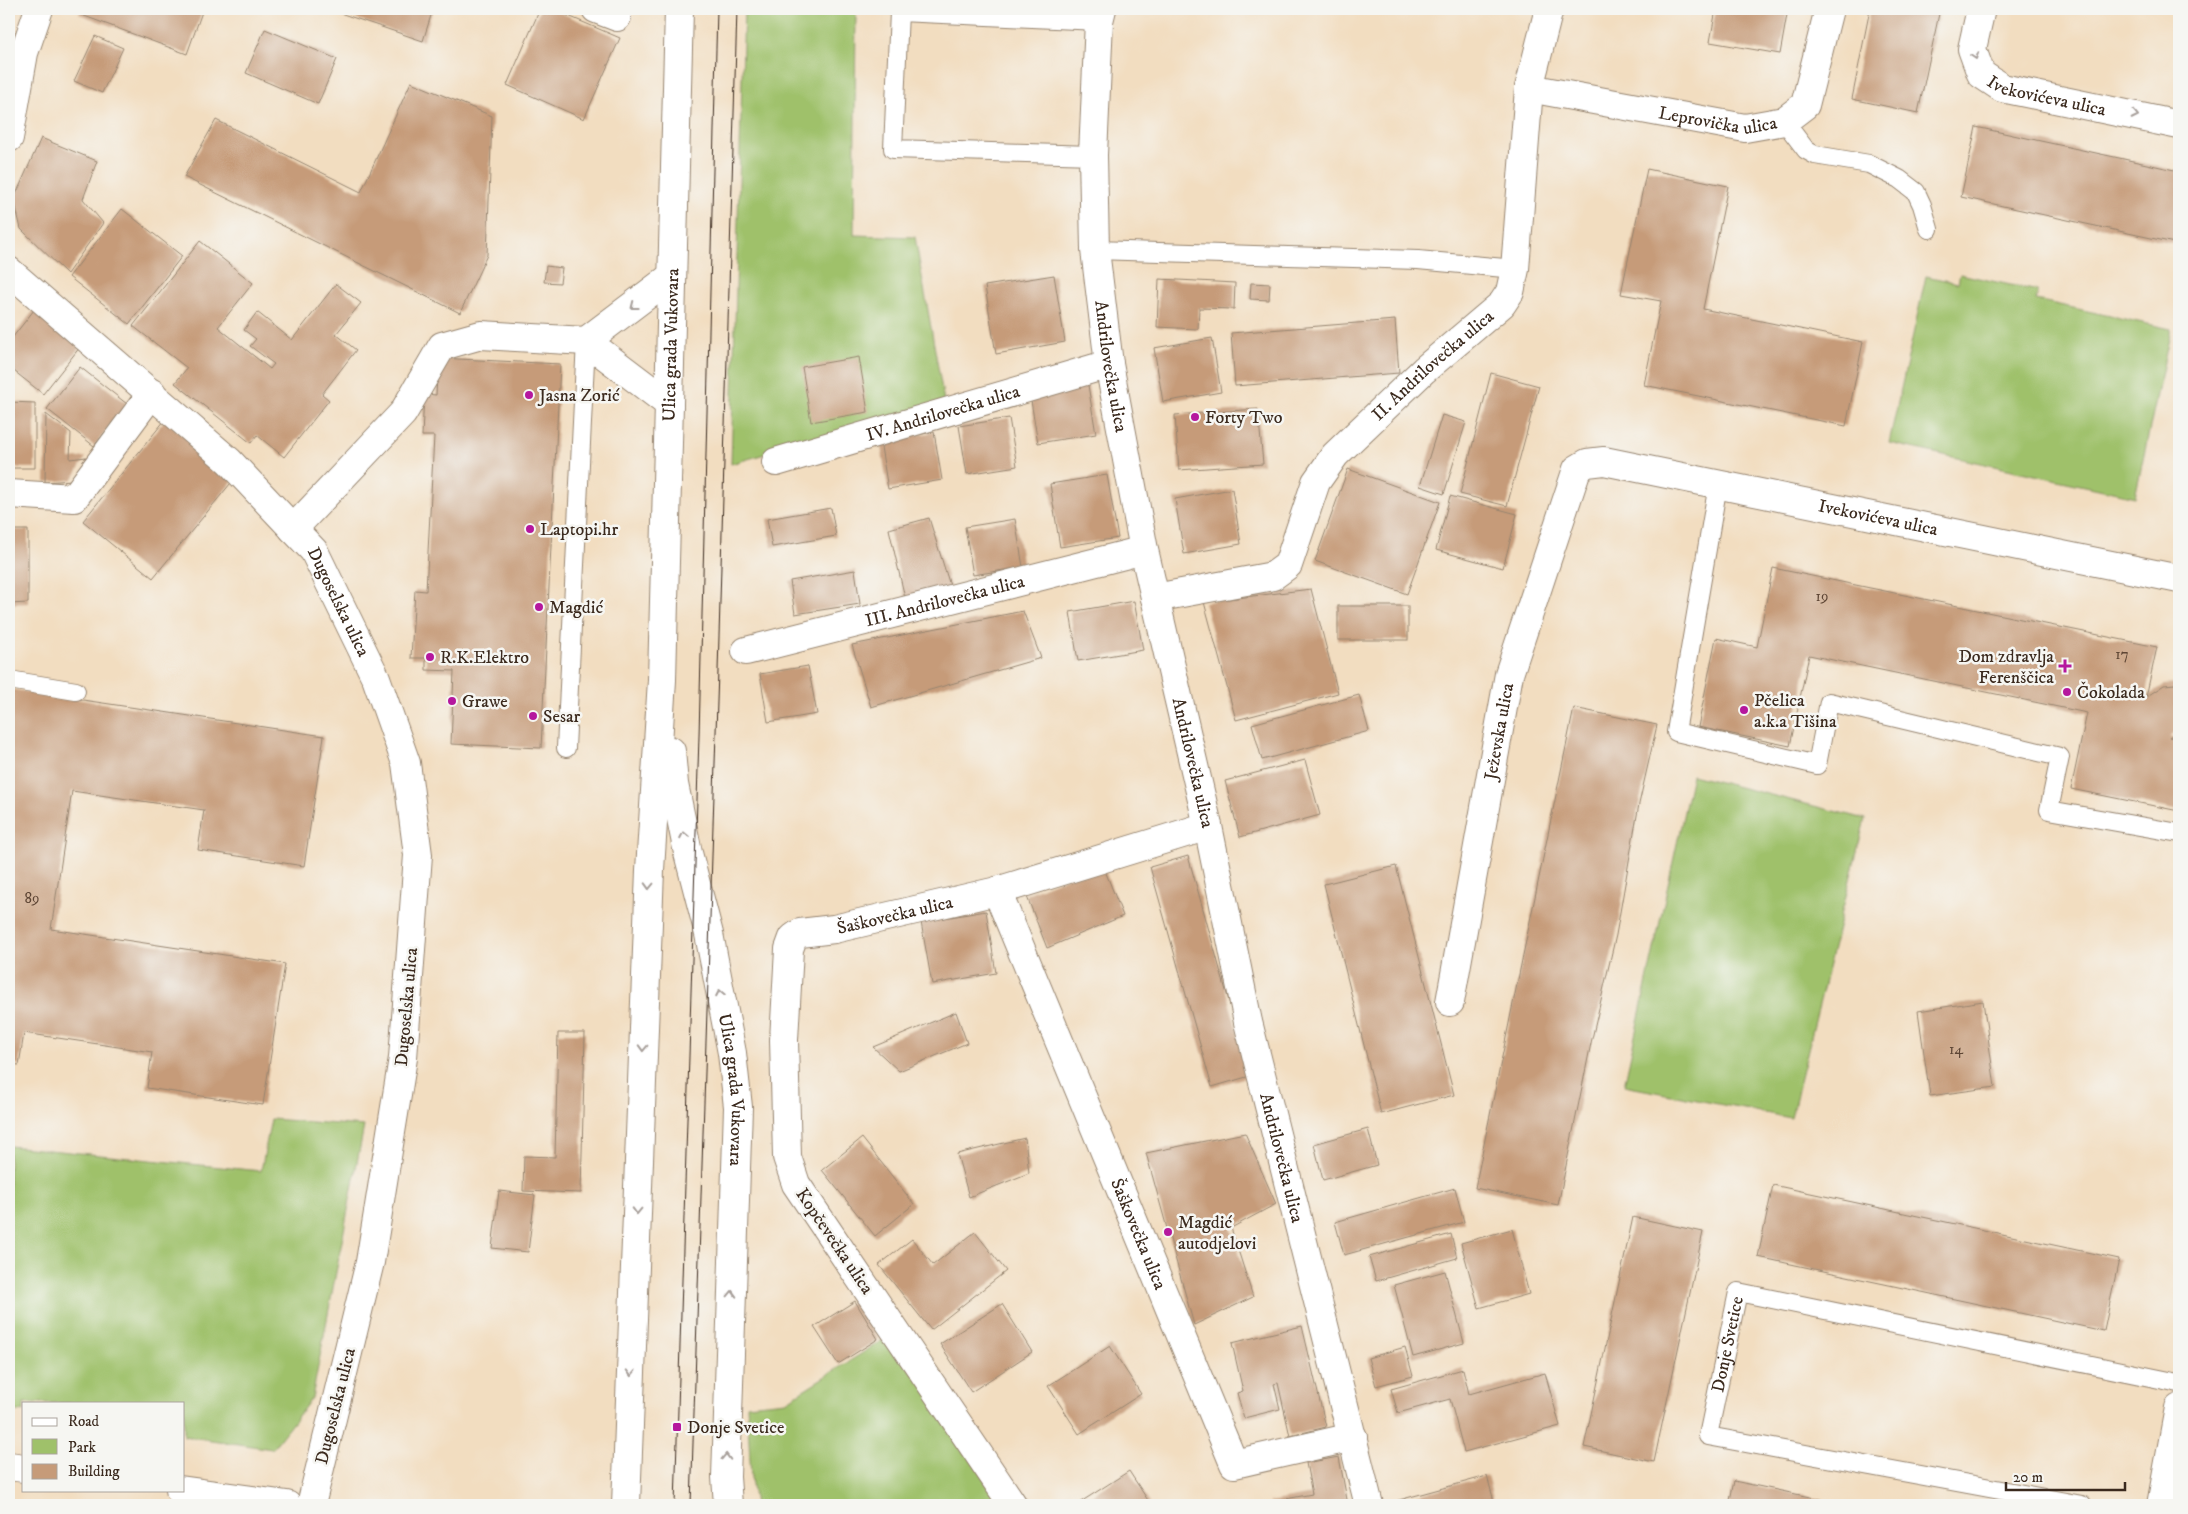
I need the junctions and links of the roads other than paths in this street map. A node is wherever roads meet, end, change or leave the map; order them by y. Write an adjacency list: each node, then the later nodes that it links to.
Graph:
1 (39, 9): 8 (street)
2 (679, 9): 18 (street, Ulica grada Vukovara)
3 (1549, 9): 9 (street, II. Andrilovečka ulica)
4 (1829, 9): 10 (street, Leprovička ulica)
5 (1981, 9): 11 (street, Ivekovićeva ulica, one-way to 11)
6 (899, 11): 7 (lane); 13 (lane)
7 (1100, 15): 13 (street, Andrilovečka ulica)
8 (16, 50): 12 (street)
9 (1529, 88): 10 (street, Leprovička ulica); 16 (street, II. Andrilovečka ulica)
10 (1784, 121): 14 (lane)
11 (2179, 125)
12 (9, 138)
13 (1093, 156): 15 (street, Andrilovečka ulica)
14 (1929, 229)
15 (1095, 250): 16 (lane); 20 (street, Andrilovečka ulica)
16 (1515, 269): 30 (street, II. Andrilovečka ulica)
17 (9, 271): 21 (street, Dugoselska ulica)
18 (672, 276): 19 (street, one-way to 19); 22 (street, Ulica grada Vukovara)
19 (586, 341): 22 (street); 27 (street); 35 (lane)
20 (1109, 364): 23 (street, IV. Andrilovečka ulica); 28 (street, Andrilovečka ulica)
21 (152, 393): 26 (street); 27 (street, Dugoselska ulica)
22 (669, 404): 33 (street, Ulica grada Vukovara)
23 (776, 462)
24 (1577, 469): 25 (street, Ivekovićeva ulica); 40 (street, Ježevska ulica)
25 (1718, 484): 29 (street, Ivekovićeva ulica); 37 (lane)
26 (9, 494)
27 (293, 529): 48 (street, Dugoselska ulica)
28 (1144, 550): 30 (street, Andrilovečka ulica); 31 (street, III. Andrilovečka ulica)
29 (2179, 579)
30 (1155, 598): 36 (street, Andrilovečka ulica)
31 (746, 651)
32 (9, 680): 34 (lane)
33 (662, 680): 49 (street, Ulica grada Vukovara, one-way to 49); 50 (street, Ulica grada Vukovara, one-way to 33)
34 (76, 691)
35 (566, 748)
36 (1208, 826): 38 (street, Šaškovečka ulica); 43 (street, Andrilovečka ulica)
37 (2179, 833)
38 (997, 891): 39 (street, Šaškovečka ulica); 43 (street, Šaškovečka ulica)
39 (793, 938): 51 (street, Kopčevečka ulica)
40 (1450, 1002)
41 (2179, 1383): 53 (lane, Donje Svetice)
42 (2179, 1408): 54 (street)
43 (1353, 1436): 52 (street, Andrilovečka ulica)
44 (9, 1466): 45 (street)
45 (22, 1468)
46 (185, 1491): 47 (street)
47 (287, 1505)
48 (311, 1505)
49 (626, 1505)
50 (728, 1505)
51 (1013, 1505)
52 (1369, 1505)
53 (2082, 1505)
54 (2161, 1505)

